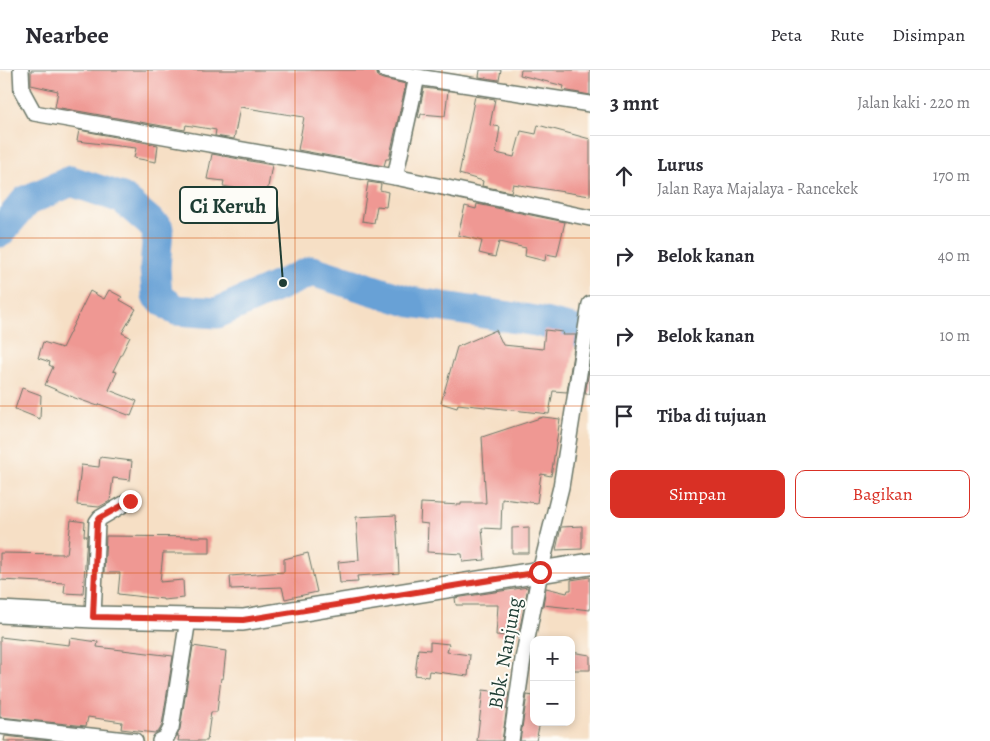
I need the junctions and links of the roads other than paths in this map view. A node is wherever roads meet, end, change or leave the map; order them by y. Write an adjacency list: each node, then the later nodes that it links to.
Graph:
1 (21, 70): 5 (street)
2 (385, 70): 3 (street)
3 (417, 77): 4 (street); 5 (street)
4 (590, 104)
5 (395, 177): 6 (street)
6 (590, 218)
7 (590, 308): 10 (street, Bbk. Nanjung)
8 (130, 501): 12 (street)
9 (590, 564): 10 (main road)
10 (540, 572): 13 (main road); 17 (street, Bbk. Nanjung)
11 (0, 612): 12 (main road)
12 (93, 617): 13 (main road)
13 (188, 620): 16 (street)
14 (1, 730): 15 (street)
15 (135, 741)
16 (160, 741)
17 (511, 741)

